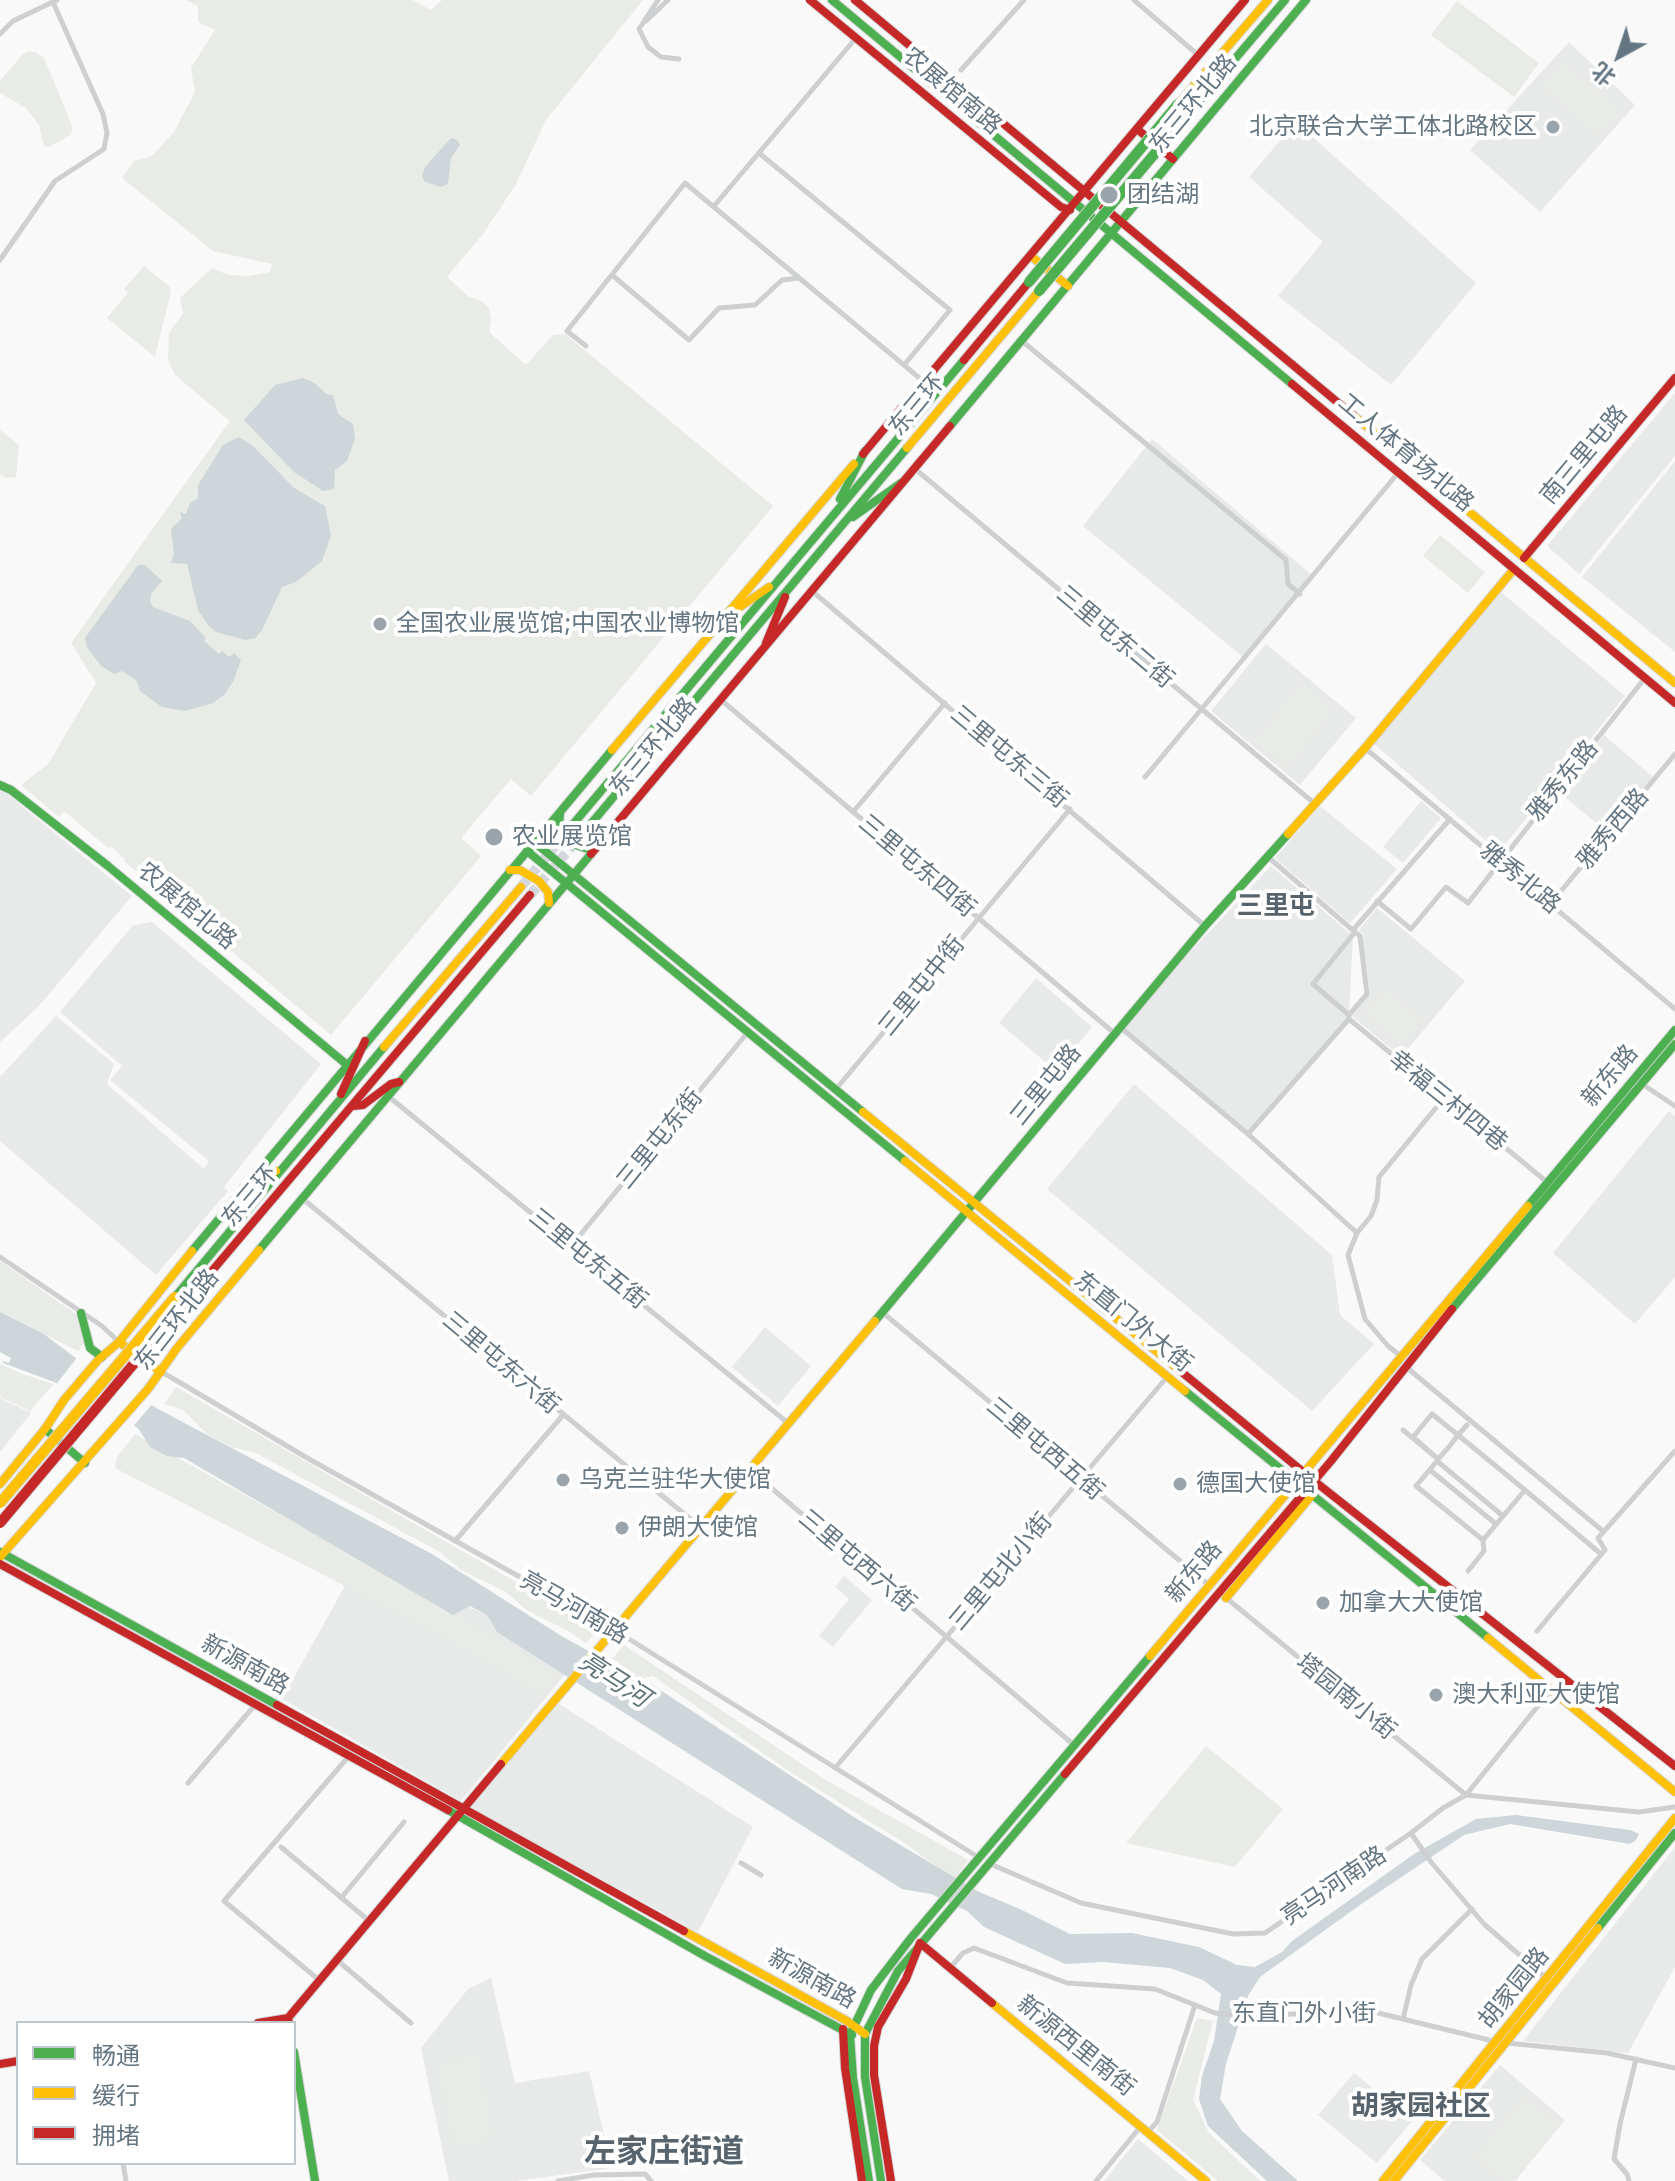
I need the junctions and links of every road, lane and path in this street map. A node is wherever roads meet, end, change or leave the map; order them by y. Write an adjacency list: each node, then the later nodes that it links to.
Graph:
1 (658, 0): 13 (street)
2 (668, 0): 13 (street)
3 (810, 0): 15 (main road, 农展馆南路)
4 (832, 0): 24 (main road, 农展馆南路)
5 (855, 0): 22 (main road, 农展馆南路)
6 (1024, 0): 18 (street)
7 (1134, 0): 16 (street)
8 (1245, 0): 16 (main road, 东三环北路)
9 (1268, 0): 41 (main road, 东三环, bridge)
10 (1285, 0): 42 (main road, 东三环, bridge)
11 (1306, 0): 21 (main road, 东三环北路)
12 (54, 1): 14 (street); 28 (street)
13 (646, 22): 17 (street)
14 (0, 34)
15 (856, 38): 20 (street); 24 (main road, 农展馆南路)
16 (1198, 56): 19 (main road, 东三环北路)
17 (679, 59)
18 (961, 70)
19 (1137, 129): 21 (main road); 22 (main road, 东三环北路)
20 (759, 153): 23 (street); 34 (street)
21 (1173, 159): 25 (main road, 东三环北路)
22 (1086, 191): 24 (main road, 东三环北路); 25 (main road, 农展馆南路)
23 (714, 206): 29 (street); 30 (street)
24 (1073, 207): 26 (main road, 工人体育场北路); 27 (main road, 东三环北路)
25 (1122, 223): 26 (main road, 东三环北路); 43 (main road, 工人体育场北路)
26 (1112, 234): 31 (main road, 东三环北路); 39 (main road, 工人体育场北路)
27 (1031, 256): 31 (main road); 36 (main road, 东三环北路)
28 (0, 260)
29 (612, 275): 30 (street); 33 (street)
30 (799, 278): 34 (street)
31 (1068, 286): 32 (main road, 东三环北路)
32 (1021, 340): 38 (main road, 东三环北路); 48 (street)
33 (586, 346)
34 (904, 365): 36 (street)
35 (1675, 378): 43 (main road, 南三里屯路)
36 (924, 382): 37 (main road, 东三环北路)
37 (865, 451): 41 (main road); 49 (main road, 东三环北路)
38 (914, 468): 40 (main road, 东三环北路); 56 (street, 三里屯东二街)
39 (1398, 473): 44 (main road, 工人体育场北路); 48 (street)
40 (901, 483): 42 (main road); 47 (main road, 东三环北路)
41 (830, 516): 45 (main road, 东三环)
42 (841, 525): 46 (main road, 东三环)
43 (1524, 558): 52 (main road, 工人体育场北路)
44 (1514, 569): 51 (main road, 工人体育场北路); 57 (main road, 三里屯路)
45 (780, 579): 49 (main road); 66 (main road, 东三环)
46 (790, 587): 50 (main road); 67 (main road, 东三环)
47 (811, 591): 50 (main road, 东三环北路); 54 (street, 三里屯东三街)
48 (1300, 594): 56 (street)
49 (724, 618): 62 (main road, 东三环北路)
50 (766, 643): 53 (main road, 东三环北路)
51 (1645, 678): 55 (main road, 工人体育场北路); 71 (street, 雅秀东路)
52 (1675, 683)
53 (720, 699): 64 (street, 三里屯东四街); 68 (main road, 东三环北路)
54 (945, 703): 63 (street, 三里屯东三街); 64 (street)
55 (1675, 703)
56 (1201, 710): 59 (street); 61 (street, 三里屯东二街)
57 (1365, 748): 61 (main road, 三里屯路); 65 (street, 雅秀北路)
58 (1675, 754): 78 (street, 雅秀西路)
59 (1145, 777)
60 (0, 785): 89 (main road, 农展馆北路)
61 (1316, 805): 70 (main road, 三里屯路)
62 (562, 809): 68 (main road); 69 (main road, 东三环北路)
63 (1070, 809): 79 (street, 三里屯中街); 80 (street, 三里屯东三街)
64 (853, 812): 79 (street, 三里屯东四街)
65 (1450, 819): 71 (street, 雅秀北路); 76 (street)
66 (569, 829)
67 (579, 838)
68 (600, 842): 73 (main road, 东三环北路)
69 (531, 846): 72 (main road, 东三环北路); 73 (main road)
70 (1268, 857): 80 (main road, 三里屯路); 81 (street)
71 (1500, 860): 76 (street, 雅秀东路); 78 (street, 雅秀北路)
72 (510, 870): 77 (main road); 87 (main road, 东三环北路)
73 (569, 879): 77 (main road, 东三环北路); 86 (main road, 东直门外大街); 92 (main road, 东直门外大街)
74 (521, 887): 95 (main road, 东三环)
75 (530, 895): 96 (main road, 东三环)
76 (1377, 901): 81 (street)
77 (549, 903): 90 (main road, 东三环北路)
78 (1551, 903): 82 (street, 雅秀北路)
79 (978, 918): 84 (street, 三里屯东四街); 92 (street, 三里屯中街)
80 (1205, 926): 84 (main road, 三里屯路)
81 (1354, 931): 83 (street); 83 (street, 幸福三村四巷)
82 (1675, 1009)
83 (1349, 1017): 94 (street, 幸福三村四巷); 98 (street)
84 (1117, 1030): 98 (street, 三里屯东四街); 103 (main road, 三里屯路)
85 (1675, 1030): 100 (main road, 新东路)
86 (748, 1031): 103 (main road, 东直门外大街); 105 (street, 三里屯东街)
87 (365, 1041): 89 (main road, 东三环北路); 95 (main road)
88 (1675, 1044): 91 (main road, 新东路)
89 (346, 1064): 101 (main road, 东三环北路)
90 (399, 1082): 93 (main road, 东三环北路); 96 (main road)
91 (1642, 1083): 97 (street); 112 (main road, 新东路)
92 (836, 1090): 103 (main road, 东直门外大街)
93 (388, 1096): 102 (main road, 东三环北路); 105 (street, 三里屯东五街)
94 (1444, 1098): 100 (street, 幸福三村四巷); 104 (street)
95 (335, 1106): 99 (main road, 东三环)
96 (353, 1106): 107 (main road, 东三环)
97 (1675, 1106)
98 (1248, 1134): 104 (street, 三里屯东四街)
99 (281, 1168): 101 (main road); 107 (main road, 东三环)
100 (1547, 1182): 112 (main road, 新东路)
101 (243, 1188): 110 (main road, 东三环北路)
102 (302, 1199): 113 (main road, 东三环北路); 115 (street, 三里屯东六街)
103 (970, 1206): 108 (main road, 三里屯路); 114 (main road, 东直门外大街); 127 (main road, 东直门外大街)
104 (1357, 1233): 112 (street)
105 (571, 1246): 116 (street, 三里屯东五街)
106 (0, 1257): 109 (street)
107 (180, 1300): 132 (main road, 东三环, bridge); 134 (main road, 东三环, bridge)
108 (881, 1312): 116 (main road, 三里屯路); 128 (street, 三里屯西五街)
109 (81, 1313): 110 (street); 111 (main road)
110 (119, 1342): 111 (main road, 东三环北路); 113 (main road)
111 (100, 1359): 118 (main road, 东三环北路)
112 (1403, 1362): 127 (main road, 新东路); 137 (street)
113 (161, 1372): 124 (main road, 东三环北路); 139 (street, 亮马河南路)
114 (1168, 1376): 128 (street, 三里屯北小街); 130 (main road, 东直门外大街)
115 (563, 1415): 136 (street, 三里屯东六街); 139 (street)
116 (788, 1423): 125 (main road, 三里屯路)
117 (1467, 1425): 120 (street)
118 (45, 1429): 121 (main road, 东三环北路); 124 (main road)
119 (1403, 1430): 123 (street)
120 (1458, 1435): 123 (street); 123 (street); 131 (street)
121 (35, 1442): 129 (main road, 东三环北路); 132 (main road)
122 (1675, 1451): 137 (street)
123 (1438, 1460): 126 (street); 133 (street)
124 (85, 1463): 141 (main road, 东三环北路)
125 (748, 1469): 136 (main road, 三里屯路); 146 (street, 三里屯西六街)
126 (1430, 1470): 135 (street); 138 (street)
127 (1308, 1476): 130 (main road, 新东路); 130 (main road); 151 (main road, 东直门外大街)
128 (1081, 1479): 143 (street, 三里屯西五街); 146 (street, 三里屯北小街)
129 (0, 1484)
130 (1304, 1489): 143 (main road, 新东路); 147 (main road, 东直门外大街)
131 (1525, 1490): 133 (street); 140 (street)
132 (0, 1501)
133 (1503, 1516): 135 (street)
134 (0, 1523)
135 (1496, 1524): 138 (street)
136 (700, 1527): 144 (main road, 三里屯路)
137 (1604, 1532): 140 (street)
138 (1483, 1540): 142 (street)
139 (455, 1541): 144 (street, 亮马河南路)
140 (1601, 1554): 145 (street)
141 (1, 1556): 148 (main road, 新源南路); 157 (main road, 新源南路)
142 (1468, 1571)
143 (1218, 1592): 149 (main road, 新东路); 155 (street, 塔园南小街); 163 (main road, 新东路)
144 (613, 1629): 152 (street, 亮马河南路); 157 (main road, 三里屯路)
145 (1537, 1631)
146 (946, 1637): 149 (street, 三里屯西六街); 152 (street, 三里屯北小街)
147 (1550, 1691): 154 (main road, 东直门外大街); 155 (street, 亮马河南路)
148 (255, 1705): 150 (main road, 新源南路); 153 (street)
149 (1075, 1746): 163 (main road, 新东路)
150 (349, 1756): 157 (main road, 新源南路); 174 (street)
151 (1675, 1766)
152 (835, 1768): 163 (street, 亮马河南路)
153 (188, 1783)
154 (1675, 1792)
155 (1466, 1795): 156 (street); 160 (street, 亮马河南路)
156 (1675, 1807)
157 (460, 1811): 169 (main road, 三里屯路); 179 (main road, 新源南路)
158 (1675, 1818): 173 (main road, 胡家园路)
159 (404, 1822): 166 (street)
160 (1411, 1833): 163 (street, 亮马河南路); 167 (street)
161 (1675, 1833): 181 (main road, 胡家园路)
162 (281, 1847): 166 (street)
163 (984, 1861): 168 (main road, 新东路)
164 (741, 1863): 165 (street)
165 (761, 1875)
166 (341, 1898): 169 (street)
167 (1472, 1909): 173 (street); 176 (street)
168 (939, 1913): 170 (main road, 新东路); 179 (main road, 新东路)
169 (369, 1921): 171 (main road, 三里屯路)
170 (920, 1943): 172 (main road, 新源西里南街); 180 (main road, 新东路); 192 (main road)
171 (337, 1960): 174 (main road, 三里屯路); 178 (street)
172 (950, 1968): 175 (street); 185 (main road, 新源西里南街)
173 (1547, 1979): 181 (main road, 胡家园路)
174 (320, 1980): 177 (main road, 三里屯路)
175 (1195, 2005): 176 (street, 东直门外小街); 185 (street)
176 (1403, 2019): 181 (street, 东直门外小街)
177 (289, 2021)
178 (411, 2023)
179 (848, 2028): 180 (main road, 新源南路); 189 (main road); 190 (main road)
180 (865, 2034): 191 (main road, 新东路)
181 (1503, 2042): 182 (street, 东直门外小街); 195 (main road, 胡家园路); 196 (main road, 胡家园路)
182 (1636, 2059): 184 (street, 东直门外小街); 197 (street)
183 (296, 2064): 186 (main road)
184 (1675, 2068)
185 (1145, 2129): 193 (street); 194 (main road, 新源西里南街)
186 (315, 2181)
187 (558, 2181): 188 (street)
188 (651, 2181)
189 (862, 2181)
190 (869, 2181)
191 (881, 2181)
192 (891, 2181)
193 (1096, 2181)
194 (1206, 2181)
195 (1383, 2181)
196 (1394, 2181)
197 (1629, 2181)

